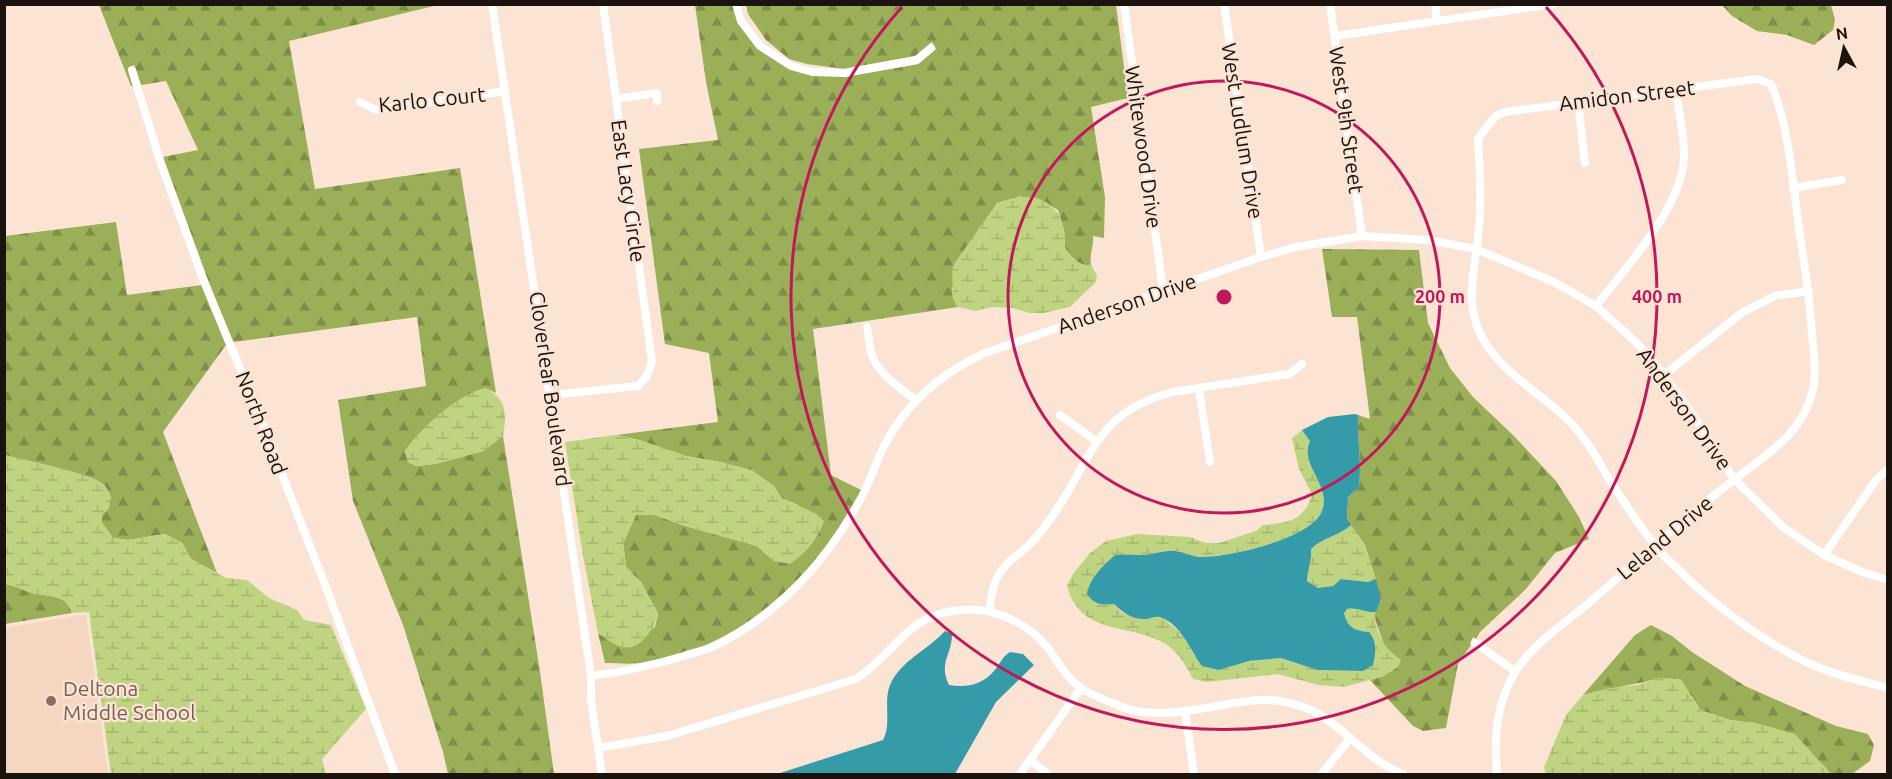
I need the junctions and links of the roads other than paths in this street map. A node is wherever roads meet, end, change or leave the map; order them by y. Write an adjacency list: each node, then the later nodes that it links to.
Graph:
1 (492, 4): 16 (street, Cloverleaf Boulevard)
2 (603, 4): 17 (street, East Lacy Circle)
3 (736, 4): 12 (street)
4 (1124, 4): 27 (street, Whitewood Drive)
5 (1224, 4): 26 (street, West Ludlum Drive)
6 (1330, 4): 11 (street, West 9th Street)
7 (1435, 4): 10 (street)
8 (1553, 4): 9 (street)
9 (1536, 6): 10 (street)
10 (1437, 21): 11 (street)
11 (1335, 36): 24 (street, West 9th Street)
12 (931, 48)
13 (132, 70): 54 (street, North Road)
14 (1771, 84): 15 (street, Amidon Street); 23 (street, Leland Drive)
15 (1676, 89): 20 (street, Amidon Street); 29 (street)
16 (506, 91): 19 (street, Karlo Court); 34 (street, Cloverleaf Boulevard)
17 (616, 99): 18 (street); 34 (street, East Lacy Circle)
18 (657, 101)
19 (360, 102)
20 (1578, 102): 21 (street); 25 (street, Amidon Street)
21 (1585, 163)
22 (1842, 180): 23 (street)
23 (1793, 188): 28 (street, Leland Drive)
24 (1362, 236): 25 (street, Anderson Drive); 26 (street, Anderson Drive)
25 (1476, 249): 29 (street, Anderson Drive); 41 (street)
26 (1262, 257): 27 (street, Anderson Drive)
27 (1163, 291): 35 (street, Anderson Drive)
28 (1809, 291): 32 (street); 40 (street, Leland Drive)
29 (1596, 306): 32 (street, Anderson Drive)
30 (867, 327): 35 (street)
31 (1302, 364): 33 (street)
32 (1664, 375): 40 (street, Anderson Drive)
33 (1198, 389): 37 (street); 38 (street)
34 (551, 395): 47 (street, Cloverleaf Boulevard)
35 (915, 399): 47 (street, Anderson Drive)
36 (1060, 415): 37 (street)
37 (1096, 441): 44 (street)
38 (1210, 462)
39 (1887, 469): 42 (street)
40 (1734, 479): 41 (street, Leland Drive); 42 (street, Anderson Drive)
41 (1655, 546): 46 (street, Leland Drive); 49 (street)
42 (1824, 555): 43 (street, Anderson Drive)
43 (1887, 580)
44 (988, 611): 48 (street); 52 (street)
45 (1475, 643): 46 (street)
46 (1515, 671): 62 (street, Leland Drive)
47 (591, 676): 52 (street, Cloverleaf Boulevard)
48 (1081, 688): 50 (street); 53 (street)
49 (1887, 688)
50 (1185, 711): 51 (street); 58 (street)
51 (1350, 738): 59 (street); 60 (street)
52 (599, 748): 55 (street, Cloverleaf Boulevard)
53 (1030, 761): 56 (street); 57 (street)
54 (395, 774)
55 (602, 774)
56 (1020, 774)
57 (1048, 774)
58 (1194, 774)
59 (1322, 774)
60 (1403, 774)
61 (1486, 774): 62 (street)
62 (1497, 774)

